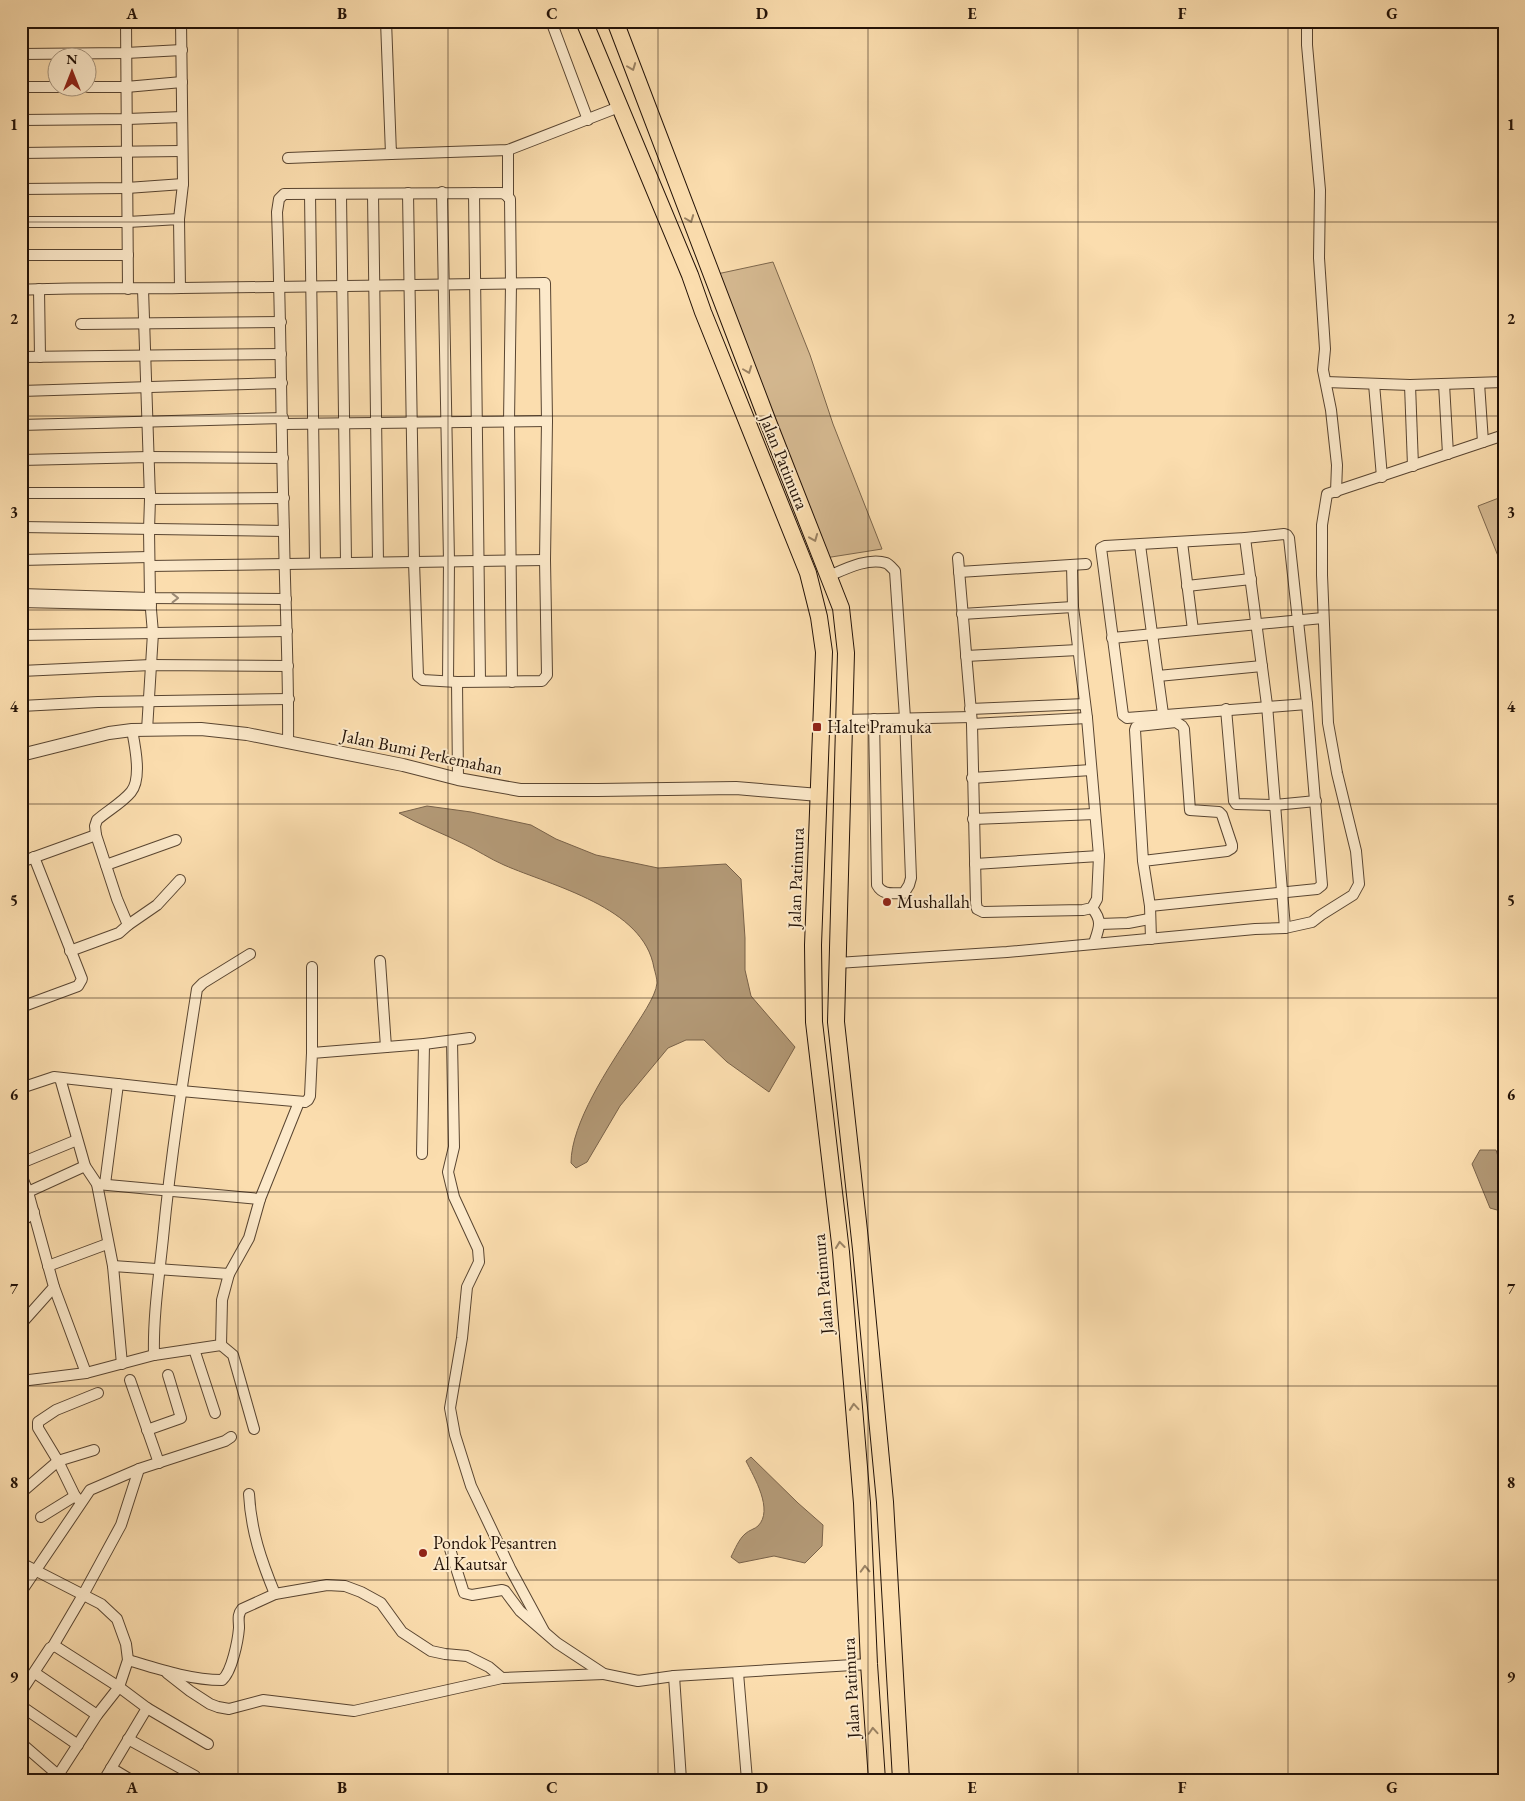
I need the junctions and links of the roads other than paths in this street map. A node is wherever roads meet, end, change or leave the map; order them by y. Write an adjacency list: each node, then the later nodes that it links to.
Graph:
1 (126, 21): 9 (street)
2 (181, 21): 8 (street)
3 (386, 21): 25 (street)
4 (551, 21): 20 (street)
5 (584, 21): 16 (highway, Jalan Patimura)
6 (615, 21): 78 (highway, Jalan Patimura, one-way to 78)
7 (1307, 21): 62 (street)
8 (182, 50): 9 (street); 11 (street)
9 (126, 53): 10 (street); 15 (street)
10 (21, 54)
11 (182, 82): 15 (street); 17 (street)
12 (21, 87): 13 (street)
13 (48, 87)
14 (98, 87): 15 (street)
15 (126, 87): 18 (street)
16 (619, 107): 20 (street); 83 (highway, Jalan Patimura)
17 (182, 117): 18 (street); 22 (street)
18 (127, 119): 19 (street); 23 (street)
19 (21, 120)
20 (588, 120): 21 (street)
21 (508, 150): 25 (street); 36 (street)
22 (182, 151): 23 (street); 27 (street)
23 (127, 153): 24 (street); 28 (street)
24 (21, 154)
25 (391, 154): 26 (street)
26 (288, 158)
27 (183, 184): 28 (street); 37 (street)
28 (127, 188): 29 (street); 39 (street)
29 (21, 189)
30 (442, 192): 31 (street); 32 (street); 42 (street)
31 (408, 193): 34 (street); 45 (street)
32 (474, 193): 36 (street); 43 (street)
33 (310, 194): 35 (street); 46 (street); 49 (street)
34 (373, 194): 35 (street); 48 (street)
35 (341, 195): 47 (street)
36 (508, 197): 44 (street)
37 (179, 219): 39 (street); 51 (street)
38 (21, 222): 39 (street)
39 (128, 222): 41 (street)
40 (21, 255): 41 (street)
41 (128, 255): 53 (street)
42 (444, 284): 43 (street); 45 (street); 76 (street)
43 (475, 284): 44 (street); 77 (street)
44 (511, 284): 72 (street); 73 (street)
45 (409, 285): 48 (street); 75 (street)
46 (311, 286): 47 (street); 49 (street); 80 (street)
47 (343, 286): 48 (street); 81 (street)
48 (375, 286): 79 (street)
49 (280, 287): 51 (street); 55 (street)
50 (143, 288): 51 (street); 53 (street); 57 (street)
51 (180, 288)
52 (39, 289): 53 (street); 54 (street); 61 (street)
53 (128, 289)
54 (21, 290)
55 (281, 322): 57 (street); 58 (street)
56 (81, 324): 57 (street)
57 (144, 324): 59 (street)
58 (281, 354): 59 (street); 64 (street)
59 (145, 355): 61 (street); 69 (street)
60 (21, 357): 61 (street)
61 (40, 357)
62 (1326, 382): 66 (street); 92 (street)
63 (1504, 382): 65 (street)
64 (282, 383): 69 (street); 71 (street)
65 (1479, 383): 67 (street); 85 (street)
66 (1374, 384): 68 (street); 91 (street)
67 (1444, 384): 68 (street); 86 (street)
68 (1410, 385): 90 (street)
69 (147, 388): 70 (street); 74 (street)
70 (21, 390)
71 (283, 421): 74 (street); 80 (street); 88 (street)
72 (509, 421): 73 (street); 77 (street); 104 (street)
73 (547, 421): 105 (street)
74 (148, 422): 82 (street); 87 (street)
75 (411, 422): 76 (street); 79 (street); 111 (street)
76 (446, 422): 77 (street); 106 (street)
77 (477, 422): 107 (street)
78 (768, 422): 83 (highway); 117 (highway, Jalan Patimura, one-way to 117)
79 (376, 423): 81 (street); 110 (street)
80 (313, 424): 81 (street); 113 (street)
81 (344, 424): 109 (street)
82 (21, 425)
83 (749, 429): 165 (highway, Jalan Patimura)
84 (1504, 435): 85 (street)
85 (1483, 442): 86 (street)
86 (1448, 454): 90 (street)
87 (149, 458): 88 (street); 89 (street); 94 (street)
88 (283, 458): 95 (street)
89 (21, 460)
90 (1413, 466): 91 (street)
91 (1382, 477): 92 (street)
92 (1336, 492): 126 (street)
93 (21, 493): 94 (street)
94 (150, 496): 95 (street); 97 (street)
95 (284, 498): 98 (street)
96 (21, 527): 97 (street)
97 (149, 530): 98 (street); 108 (street)
98 (284, 531): 112 (street)
99 (1245, 538): 100 (street); 118 (street); 127 (street)
100 (1182, 542): 101 (street); 119 (street)
101 (1140, 545): 132 (street); 134 (street)
102 (958, 558): 116 (street)
103 (21, 560): 108 (street)
104 (512, 560): 105 (street); 107 (street); 144 (street)
105 (545, 560): 144 (street)
106 (449, 561): 107 (street); 111 (street); 143 (street)
107 (479, 561): 142 (street)
108 (150, 562): 112 (street); 123 (street)
109 (346, 562): 110 (street); 113 (street)
110 (378, 562): 111 (street)
111 (414, 562): 143 (street)
112 (284, 563): 113 (street); 121 (street)
113 (315, 563)
114 (1086, 564): 115 (street)
115 (1072, 565): 116 (street); 124 (street)
116 (959, 572): 125 (street)
117 (829, 576): 154 (street); 156 (highway, Jalan Patimura)
118 (1251, 579): 119 (street); 128 (street)
119 (1187, 586): 129 (street)
120 (21, 594): 123 (street)
121 (286, 598): 123 (street, one-way to 121); 130 (street)
122 (21, 602): 123 (street)
123 (150, 602): 131 (street)
124 (1073, 607): 125 (street); 135 (street)
125 (962, 614): 136 (street)
126 (1323, 618): 127 (street); 185 (street)
127 (1298, 620): 128 (street); 148 (street)
128 (1256, 624): 129 (street); 139 (street)
129 (1193, 630): 132 (street)
130 (287, 631): 131 (street); 138 (street)
131 (153, 633): 133 (street); 137 (street)
132 (1152, 634): 134 (street); 141 (street)
133 (21, 635)
134 (1112, 638): 152 (street)
135 (1078, 650): 136 (street); 147 (street)
136 (966, 656): 153 (street)
137 (151, 665): 138 (street); 140 (street); 146 (street)
138 (288, 666): 145 (street)
139 (1262, 666): 141 (street); 150 (street)
140 (21, 671)
141 (1158, 676): 152 (street)
142 (480, 681): 143 (street); 144 (street)
143 (453, 682): 164 (street)
144 (512, 682)
145 (289, 699): 146 (street); 160 (street)
146 (149, 702): 149 (street); 159 (street)
147 (1085, 704): 153 (street); 155 (street)
148 (1307, 704): 150 (street); 166 (street)
149 (21, 706)
150 (1267, 706): 151 (street); 167 (street)
151 (1226, 709): 152 (street); 167 (street)
152 (1163, 714)
153 (971, 717): 154 (street); 155 (street); 163 (street)
154 (905, 718): 157 (street); 157 (street)
155 (1087, 718): 162 (street)
156 (845, 720): 157 (street); 191 (highway, Jalan Patimura)
157 (874, 720)
158 (132, 730): 159 (street, Jalan Bumi Perkemahan); 161 (street, Jalan Bumi Perkemahan); 170 (street)
159 (147, 730): 160 (street, Jalan Bumi Perkemahan)
160 (288, 742): 164 (street, Jalan Bumi Perkemahan)
161 (22, 753)
162 (1091, 770): 163 (street); 168 (street)
163 (972, 778): 169 (street)
164 (458, 779): 165 (street, Jalan Bumi Perkemahan)
165 (819, 795): 252 (highway, Jalan Patimura, one-way to 165)
166 (1316, 801): 167 (street); 179 (street)
167 (1275, 805): 179 (street)
168 (1095, 814): 169 (street); 172 (street)
169 (973, 819): 176 (street)
170 (96, 835): 173 (street); 177 (street)
171 (176, 840): 177 (street)
172 (1099, 856): 176 (street); 181 (street)
173 (34, 858): 175 (street); 188 (street)
174 (1143, 861): 174 (street); 180 (street)
175 (21, 862)
176 (975, 864): 181 (street)
177 (106, 865): 184 (street)
178 (180, 880): 184 (street)
179 (1282, 892): 180 (street); 185 (street)
180 (1150, 906): 182 (street)
181 (1092, 908): 183 (street)
182 (1149, 919): 183 (street); 186 (street)
183 (1100, 924): 187 (street)
184 (128, 925): 188 (street)
185 (1285, 928): 186 (street)
186 (1151, 939): 187 (street)
187 (1094, 944): 191 (street)
188 (70, 951): 193 (street)
189 (250, 954): 202 (street)
190 (380, 962): 197 (street)
191 (837, 963): 276 (highway, Jalan Patimura)
192 (312, 967): 198 (street)
193 (22, 1006)
194 (470, 1038): 195 (street)
195 (452, 1040): 196 (street); 249 (street)
196 (424, 1044): 197 (street); 205 (street)
197 (386, 1047): 198 (street)
198 (312, 1053): 203 (street)
199 (60, 1078): 200 (street); 201 (street); 204 (street)
200 (118, 1084): 202 (street); 209 (street)
201 (21, 1088)
202 (181, 1091): 203 (street); 210 (street)
203 (299, 1102): 212 (street)
204 (77, 1140): 206 (street); 207 (street)
205 (422, 1154)
206 (21, 1163)
207 (85, 1166): 209 (street); 211 (street)
208 (21, 1175): 211 (street)
209 (101, 1184): 210 (street); 215 (street)
210 (168, 1190): 212 (street); 218 (street)
211 (28, 1192): 213 (street)
212 (260, 1199): 219 (street)
213 (34, 1212): 214 (street); 216 (street)
214 (21, 1222)
215 (107, 1244): 216 (street); 217 (street)
216 (48, 1266): 220 (street)
217 (113, 1266): 218 (street); 225 (street)
218 (159, 1270): 219 (street); 224 (street)
219 (229, 1274): 222 (street)
220 (54, 1286): 221 (street); 226 (street)
221 (21, 1323)
222 (221, 1345): 223 (street); 232 (street)
223 (194, 1349): 224 (street); 231 (street)
224 (154, 1355): 225 (street)
225 (122, 1364): 226 (street)
226 (86, 1373): 229 (street)
227 (168, 1375): 233 (street)
228 (130, 1380): 233 (street)
229 (21, 1381)
230 (98, 1393): 236 (street)
231 (215, 1413)
232 (254, 1429)
233 (147, 1430): 237 (street)
234 (230, 1437): 237 (street)
235 (94, 1450): 236 (street)
236 (58, 1462): 239 (street); 241 (street)
237 (159, 1463): 238 (street)
238 (139, 1469): 241 (street); 248 (street)
239 (21, 1493)
240 (249, 1494): 247 (street)
241 (78, 1499): 242 (street); 245 (street)
242 (41, 1517)
243 (449, 1546): 249 (street)
244 (21, 1563): 245 (street)
245 (35, 1571): 246 (street); 248 (street)
246 (21, 1592)
247 (276, 1594): 253 (street); 258 (street)
248 (83, 1595): 250 (street); 251 (street)
249 (544, 1632): 256 (street)
250 (53, 1646): 254 (street); 259 (street)
251 (128, 1660): 253 (street); 259 (street)
252 (869, 1664): 255 (street); 275 (highway, Jalan Patimura, one-way to 252)
253 (164, 1671): 258 (street)
254 (35, 1673): 260 (street); 263 (street)
255 (738, 1673): 257 (street); 274 (street)
256 (604, 1674): 257 (street); 258 (street)
257 (674, 1676): 273 (street)
258 (502, 1678)
259 (119, 1687): 262 (street); 263 (street)
260 (21, 1692)
261 (21, 1706): 266 (street)
262 (147, 1708): 264 (street); 267 (street)
263 (97, 1715): 266 (street)
264 (128, 1739): 268 (street); 269 (street)
265 (21, 1743): 270 (street)
266 (78, 1744): 270 (street)
267 (208, 1744)
268 (111, 1768): 271 (street); 272 (street)
269 (195, 1776)
270 (60, 1778)
271 (104, 1780)
272 (131, 1780)
273 (681, 1780)
274 (747, 1780)
275 (877, 1780)
276 (901, 1780)

